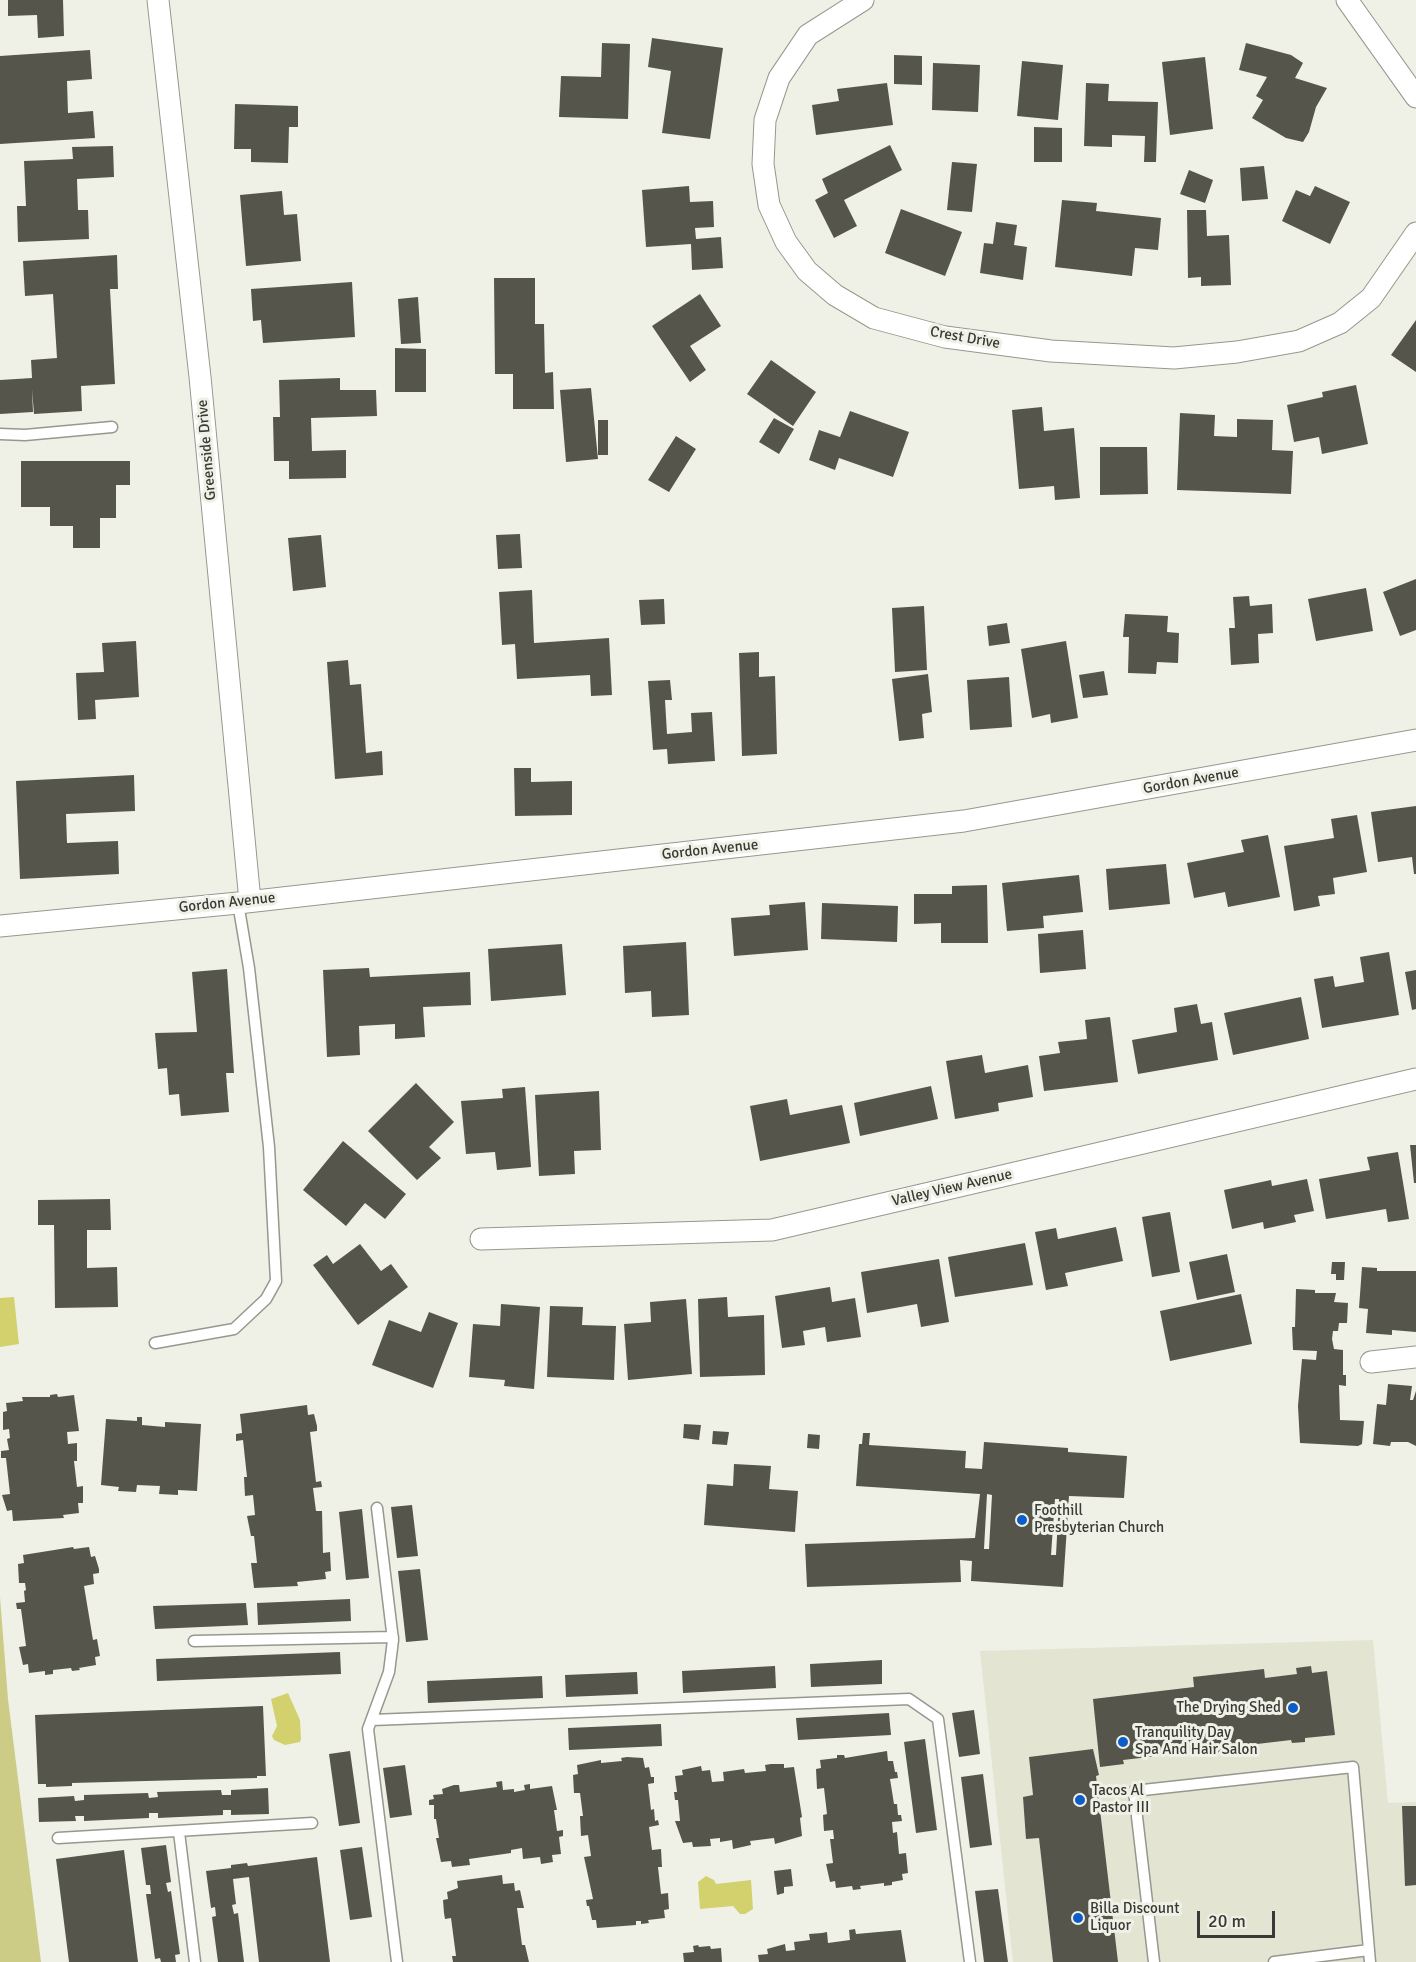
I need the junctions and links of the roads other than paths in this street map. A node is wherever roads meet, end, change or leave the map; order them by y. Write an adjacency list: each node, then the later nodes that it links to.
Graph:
1 (158, 0): 9 (street, Greenside Drive)
2 (863, 0): 5 (street, Crest Drive)
3 (1347, 0): 4 (street)
4 (1416, 97)
5 (1415, 230)
6 (112, 427): 7 (lane)
7 (0, 434)
8 (1416, 740): 9 (street, Gordon Avenue)
9 (244, 902): 10 (street, Gordon Avenue); 13 (lane)
10 (0, 926)
11 (1416, 1079): 12 (street, Valley View Avenue)
12 (481, 1239)
13 (155, 1343)
14 (1416, 1357): 15 (street)
15 (1371, 1362)
16 (377, 1508): 17 (lane)
17 (393, 1637): 18 (lane); 19 (lane)
18 (194, 1641)
19 (372, 1720): 25 (lane); 26 (lane)
20 (312, 1823): 21 (lane)
21 (179, 1832): 22 (lane); 24 (lane)
22 (58, 1838)
23 (1369, 1950): 27 (lane); 28 (lane); 29 (lane)
24 (195, 1962)
25 (397, 1962)
26 (970, 1962)
27 (1154, 1962)
28 (1274, 1962)
29 (1370, 1962)

